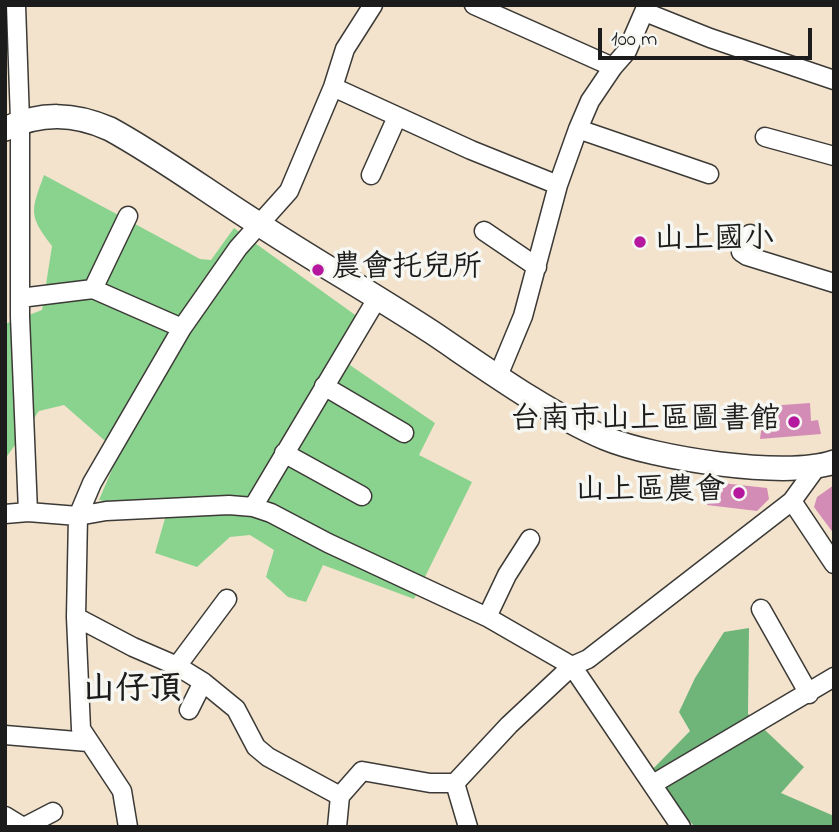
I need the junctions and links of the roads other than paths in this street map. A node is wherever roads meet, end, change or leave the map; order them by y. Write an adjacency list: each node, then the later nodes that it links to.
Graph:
1 (16, 5): 9 (street)
2 (373, 5): 7 (street)
3 (474, 5): 5 (street)
4 (646, 9): 5 (street); 6 (street)
5 (613, 67): 10 (street)
6 (834, 80)
7 (333, 87): 8 (street); 17 (street)
8 (397, 117): 14 (street); 15 (street)
9 (13, 125): 17 (main road); 24 (street)
10 (578, 129): 13 (street); 15 (street)
11 (765, 137): 12 (street)
12 (834, 156)
13 (709, 174)
14 (371, 175)
15 (558, 185): 20 (street)
16 (128, 216): 22 (street)
17 (259, 224): 23 (main road); 26 (street)
18 (484, 231): 20 (street)
19 (750, 234): 21 (street)
20 (537, 267): 27 (street)
21 (834, 283)
22 (93, 289): 24 (street); 26 (street)
23 (377, 297): 27 (main road); 28 (street)
24 (20, 298): 25 (street)
25 (13, 321): 35 (street)
26 (182, 328): 37 (street)
27 (498, 376): 31 (main road)
28 (324, 386): 29 (street); 30 (street)
29 (404, 433)
30 (284, 453): 32 (street); 34 (street)
31 (825, 465): 33 (street)
32 (362, 496)
33 (792, 501): 39 (street); 45 (street)
34 (253, 507): 37 (street); 43 (street)
35 (28, 512): 36 (street); 37 (street)
36 (5, 514)
37 (78, 516): 42 (street)
38 (530, 539): 43 (street)
39 (834, 564)
40 (227, 599): 44 (street)
41 (761, 609): 48 (street)
42 (76, 617): 44 (street); 51 (street)
43 (487, 617): 45 (street)
44 (177, 666): 47 (street)
45 (572, 666): 52 (street); 53 (street)
46 (834, 677): 48 (street)
47 (203, 682): 49 (street); 54 (street)
48 (809, 694): 53 (street)
49 (189, 710)
50 (5, 735): 51 (street)
51 (88, 742): 57 (street)
52 (455, 783): 54 (street); 60 (street)
53 (653, 784): 61 (street)
54 (340, 796): 59 (street)
55 (53, 813): 58 (street)
56 (5, 816): 58 (street)
57 (131, 824)
58 (23, 827)
59 (337, 827)
60 (468, 827)
61 (681, 827)

